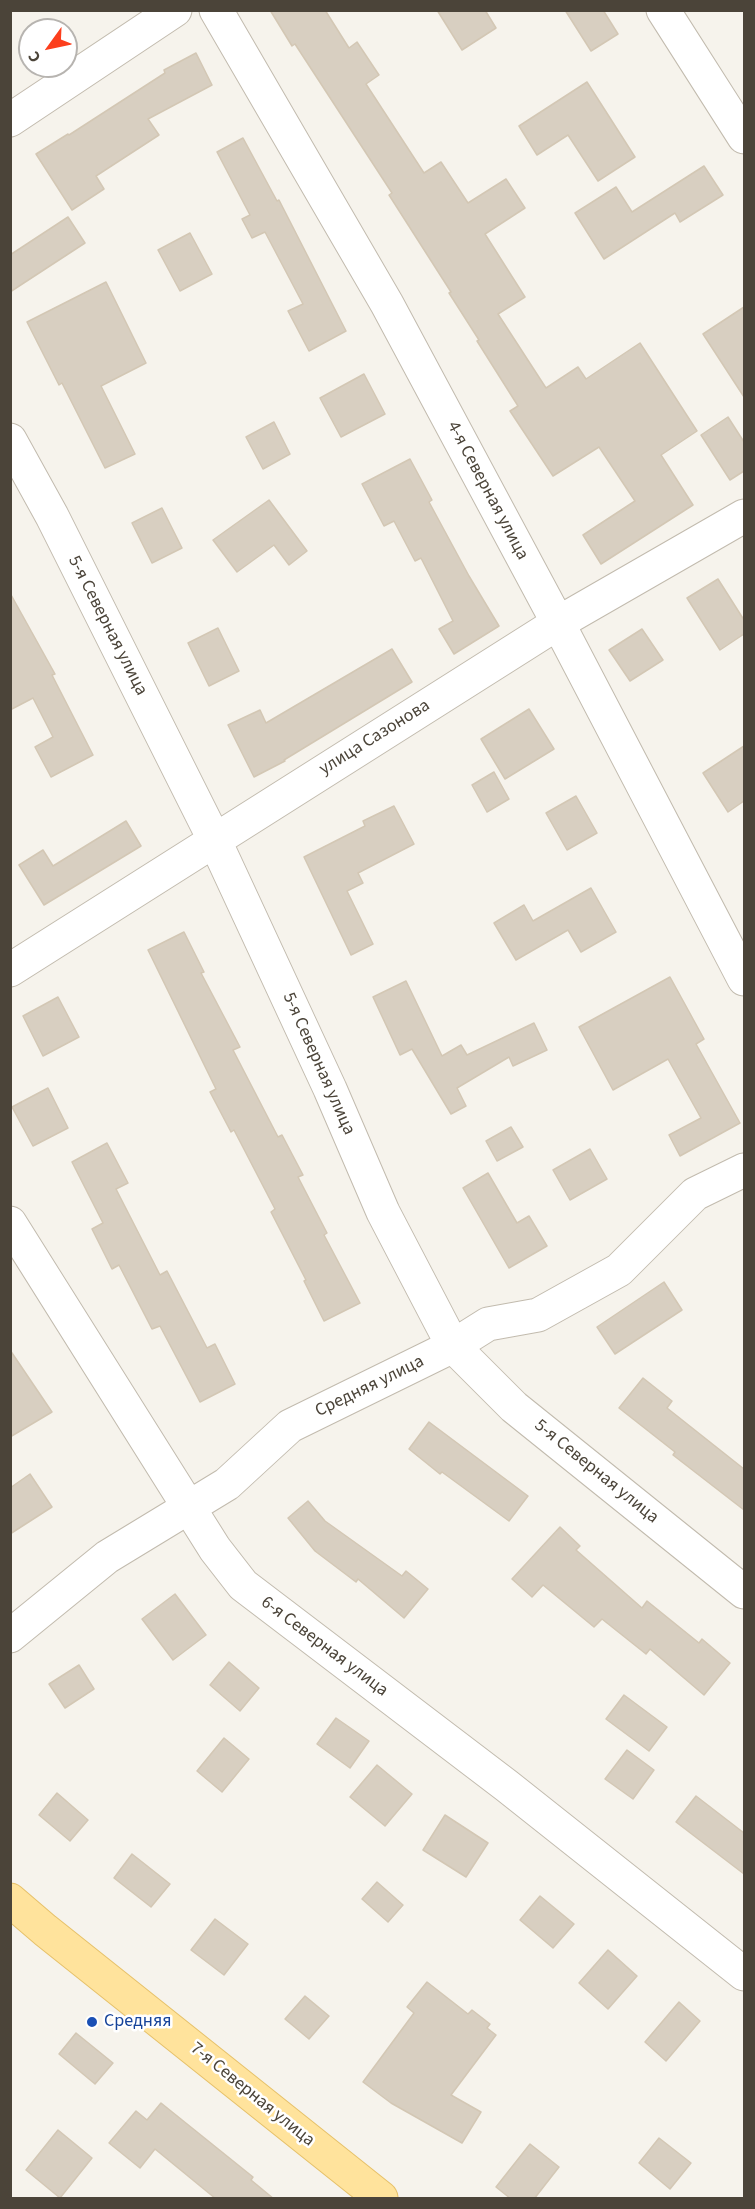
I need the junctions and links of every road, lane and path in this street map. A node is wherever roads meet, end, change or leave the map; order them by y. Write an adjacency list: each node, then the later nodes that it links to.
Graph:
1 (175, 10): 4 (street)
2 (216, 10): 8 (street, 4-я Северная улица)
3 (663, 10): 5 (street)
4 (10, 120)
5 (744, 135)
6 (10, 440): 9 (street, 5-я Северная улица)
7 (744, 516): 8 (street, улица Сазонова)
8 (558, 623): 9 (street, улица Сазонова); 11 (street, 4-я Северная улица)
9 (214, 839): 10 (street, улица Сазонова); 14 (street, 5-я Северная улица)
10 (10, 970)
11 (744, 979)
12 (744, 1170): 14 (street, Средняя улица)
13 (10, 1223): 15 (street, 6-я Северная улица)
14 (453, 1346): 15 (street, Средняя улица); 16 (street, 5-я Северная улица)
15 (188, 1506): 17 (street, Средняя улица); 19 (street, 6-я Северная улица)
16 (744, 1592)
17 (10, 1636)
18 (10, 1900): 20 (main road, 7-я Северная улица)
19 (744, 1974)
20 (381, 2199)

